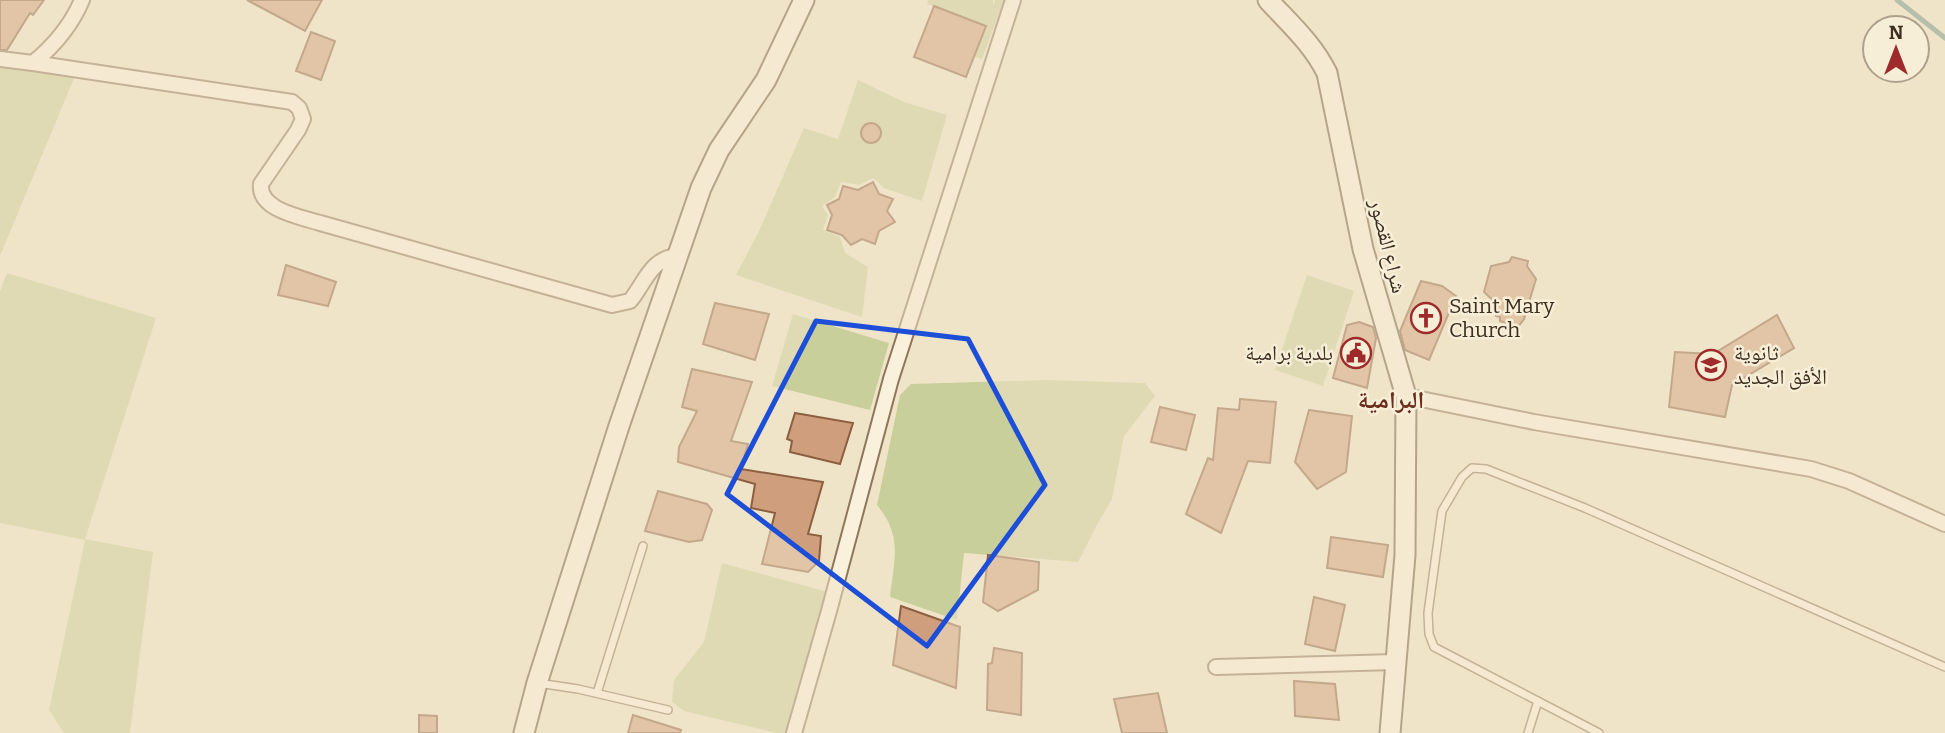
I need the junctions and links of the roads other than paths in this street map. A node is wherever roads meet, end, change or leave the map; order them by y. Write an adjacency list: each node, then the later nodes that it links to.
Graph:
1 (82, 0): 6 (street)
2 (804, 0): 7 (main road)
3 (1013, 0): 19 (street)
4 (1268, 0): 8 (main road, شراع القصور)
5 (0, 59): 6 (street)
6 (33, 63): 7 (street)
7 (677, 256): 14 (main road)
8 (1406, 396): 9 (street); 11 (main road, شراع القصور)
9 (1945, 524)
10 (643, 546): 15 (lane)
11 (1395, 662): 12 (street); 20 (main road, شراع القصور)
12 (1216, 667)
13 (1945, 667): 16 (lane)
14 (537, 683): 15 (lane); 18 (main road)
15 (597, 694): 17 (lane)
16 (1538, 701): 21 (lane); 22 (lane)
17 (668, 710)
18 (524, 733)
19 (794, 733)
20 (1390, 733)
21 (1528, 733)
22 (1599, 733)

